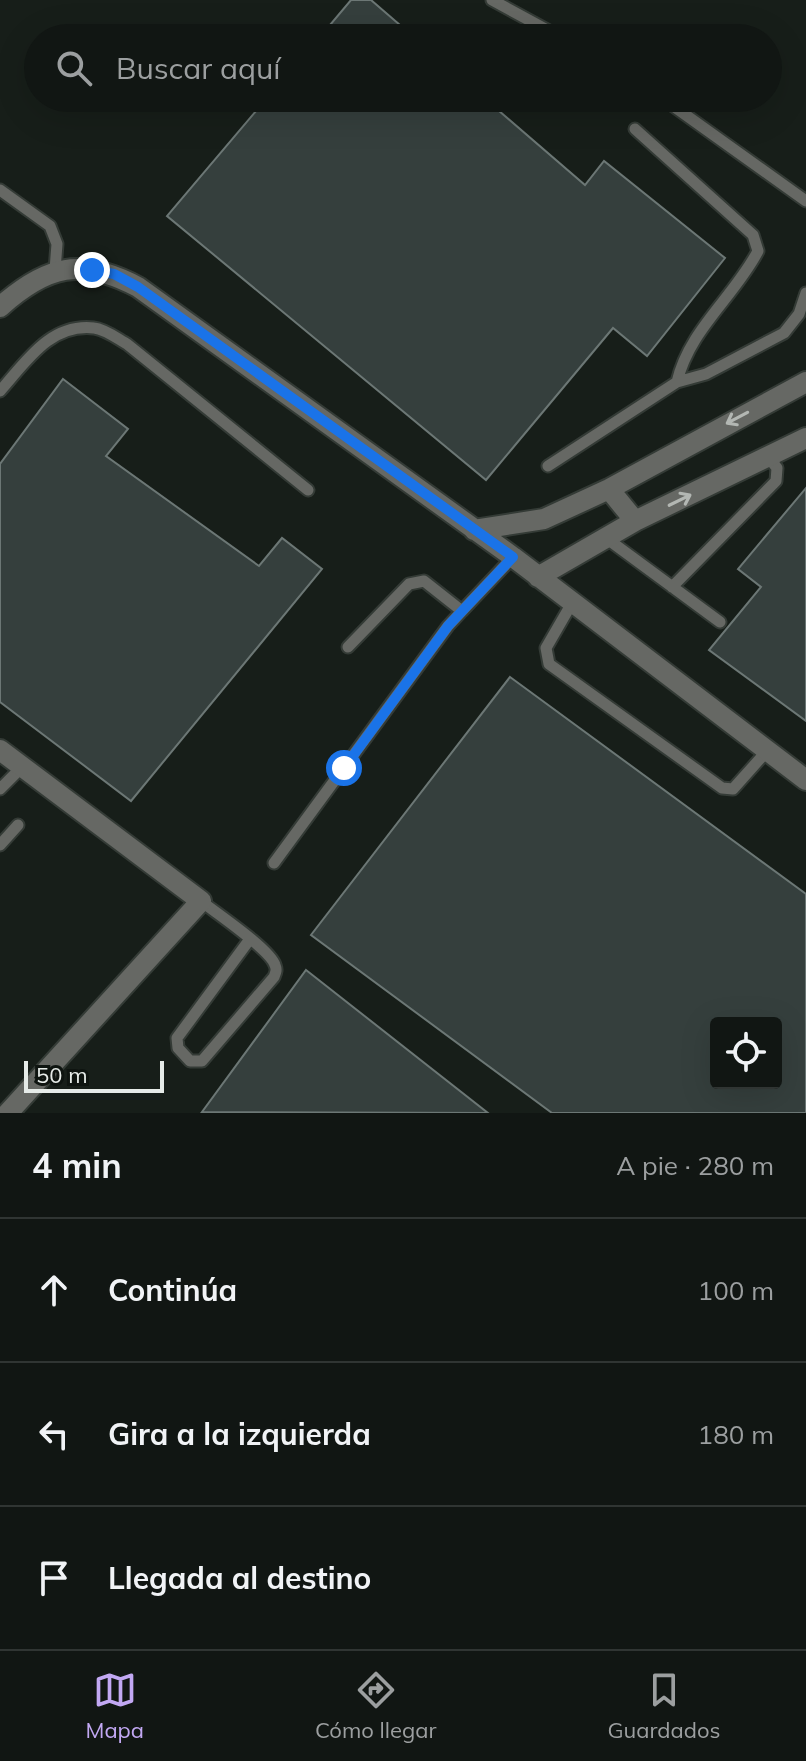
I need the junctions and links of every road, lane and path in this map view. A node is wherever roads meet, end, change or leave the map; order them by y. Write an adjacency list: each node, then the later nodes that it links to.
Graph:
1 (492, 0): 2 (lane)
2 (536, 24)
3 (682, 112): 6 (lane)
4 (635, 129): 10 (lane)
5 (0, 190): 7 (lane)
6 (806, 201)
7 (55, 270): 9 (street); 19 (street)
8 (806, 293): 10 (lane)
9 (0, 307)
10 (677, 382): 15 (lane)
11 (806, 382): 16 (street, one-way to 16)
12 (0, 391): 17 (lane)
13 (806, 438): 14 (street)
14 (769, 458): 18 (street, one-way to 14); 23 (lane)
15 (548, 466)
16 (609, 489): 18 (street); 19 (street)
17 (308, 490)
18 (635, 521): 20 (street)
19 (474, 530): 21 (street)
20 (606, 538): 22 (street); 23 (lane)
21 (513, 557): 22 (street); 25 (lane)
22 (538, 577): 24 (street)
23 (672, 587): 26 (lane)
24 (572, 603): 29 (street); 29 (lane)
25 (462, 611): 27 (lane); 35 (lane)
26 (720, 622)
27 (348, 647)
28 (0, 750): 30 (street)
29 (767, 751): 31 (street)
30 (22, 767): 32 (lane); 36 (street)
31 (806, 780)
32 (0, 789)
33 (18, 825): 34 (lane)
34 (0, 845)
35 (274, 863)
36 (201, 901): 37 (lane); 38 (street)
37 (250, 939): 37 (lane)
38 (8, 1113)

